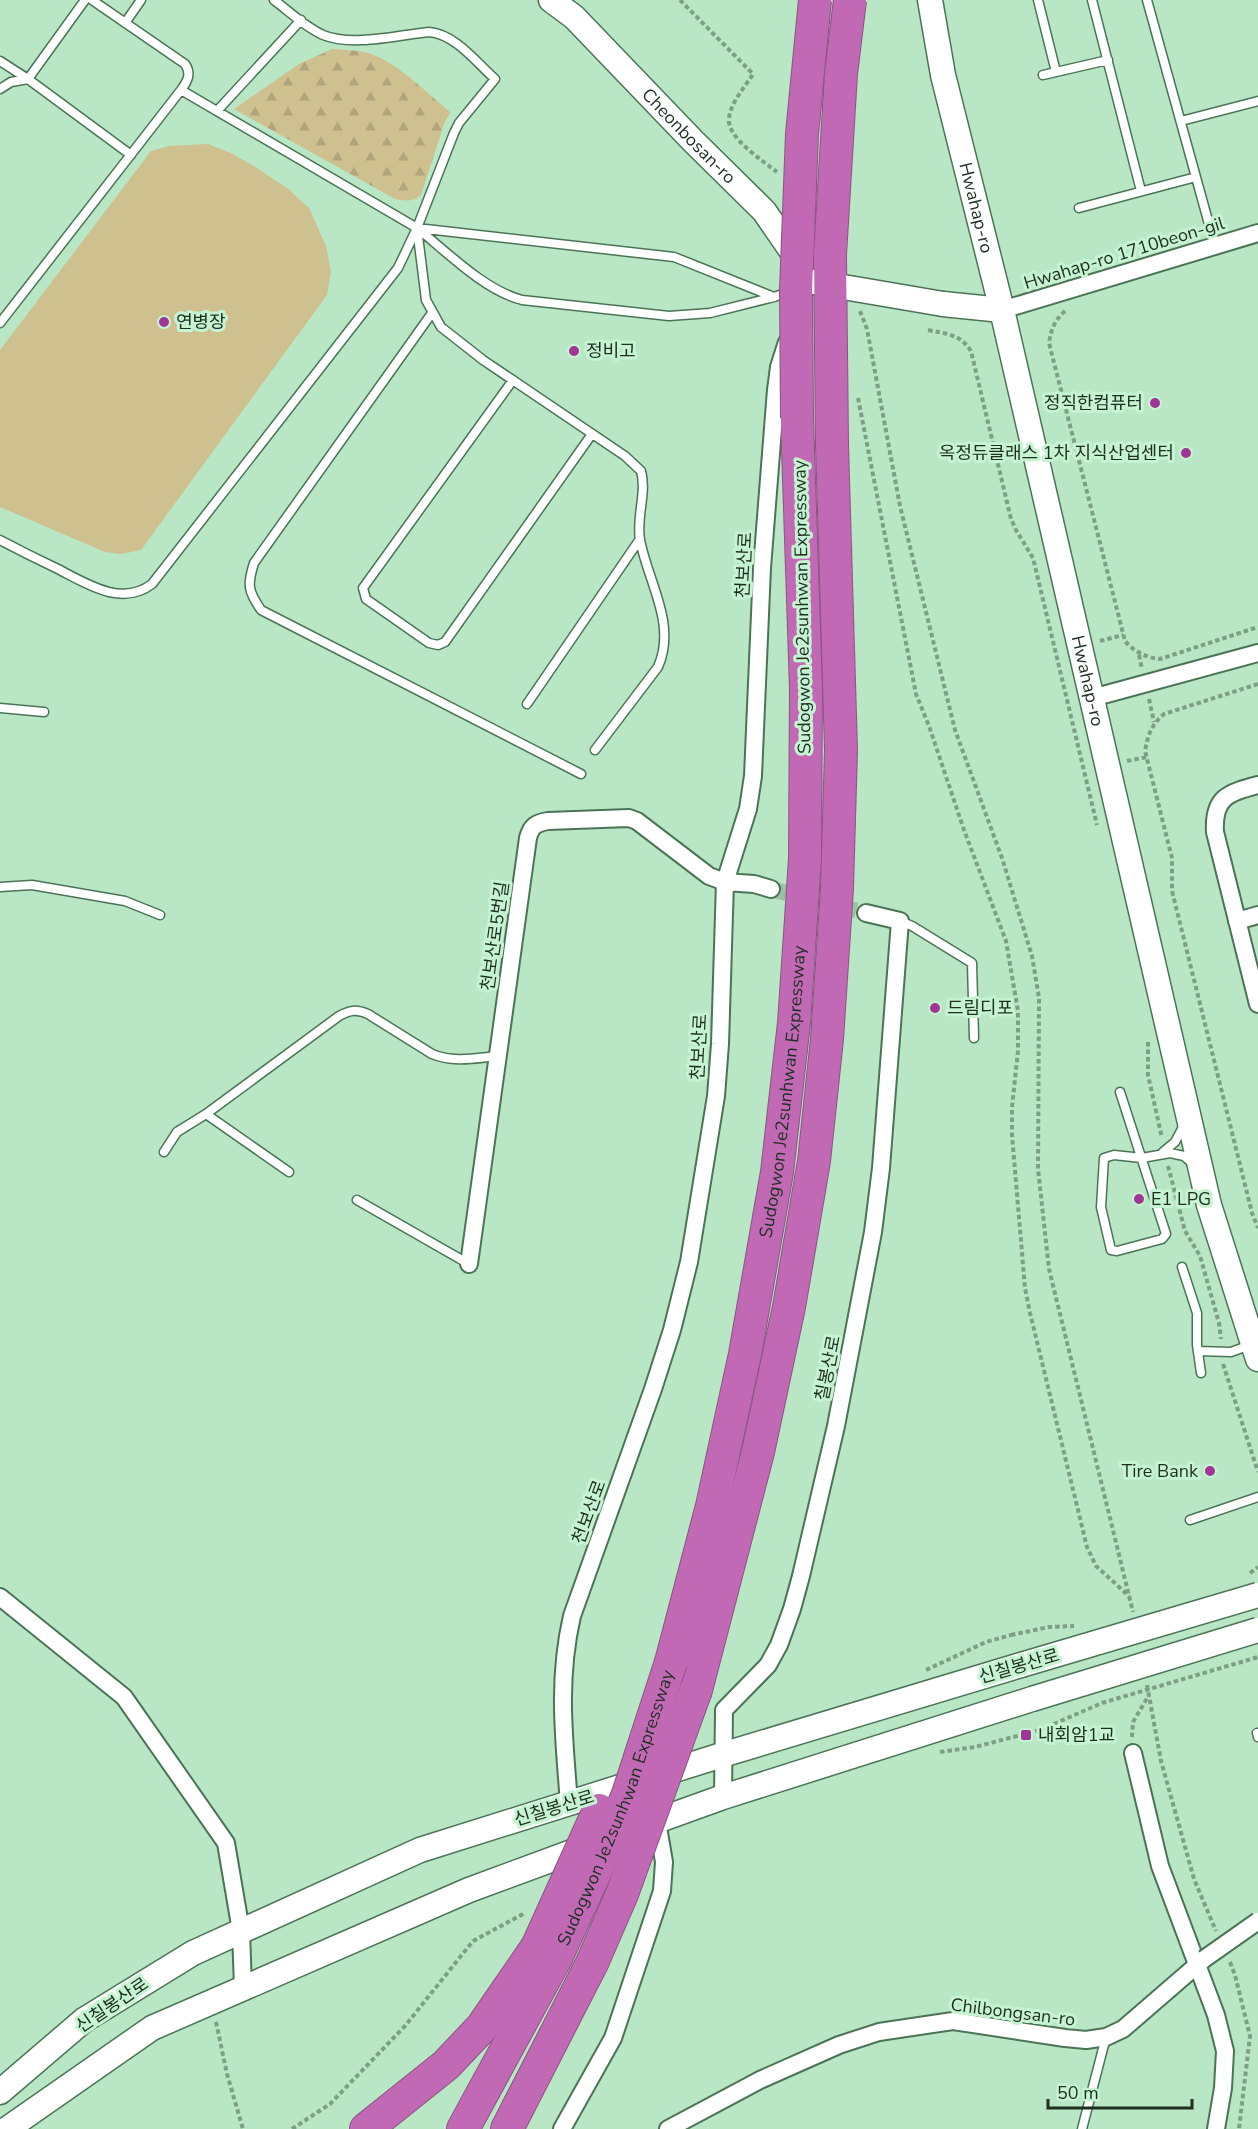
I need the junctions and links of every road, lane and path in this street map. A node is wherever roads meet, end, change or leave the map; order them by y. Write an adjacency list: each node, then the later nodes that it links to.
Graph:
1 (85, 0): 19 (lane)
2 (92, 0): 14 (lane)
3 (141, 0): 14 (lane)
4 (274, 0): 13 (lane)
5 (551, 0): 33 (street, Cheonbosan-ro)
6 (680, 0): 27 (path)
7 (815, 0): 112 (highway, Sudogwon Je2sunhwan Expressway, bridge)
8 (850, 0): 119 (highway, Sudogwon Je2sunhwan Expressway, bridge)
9 (930, 0): 37 (street, Hwahap-ro)
10 (1038, 0): 17 (lane)
11 (1092, 0): 15 (lane)
12 (1148, 0): 24 (lane)
13 (301, 20): 23 (lane); 30 (lane)
14 (125, 23): 21 (lane)
15 (1108, 60): 17 (lane); 28 (lane)
16 (0, 61): 19 (lane)
17 (1056, 72): 18 (lane)
18 (1043, 75)
19 (28, 80): 20 (lane); 25 (lane)
20 (0, 89)
21 (181, 90): 23 (lane); 25 (lane)
22 (1258, 101): 24 (lane)
23 (217, 111): 30 (lane)
24 (1181, 121): 26 (lane)
25 (131, 155): 39 (lane)
26 (1196, 177): 28 (lane); 32 (lane)
27 (785, 178)
28 (1141, 191): 29 (lane)
29 (1079, 207)
30 (417, 228): 34 (lane); 34 (lane); 38 (lane); 44 (lane)
31 (1258, 233): 32 (street, Hwahap-ro 1710beon-gil)
32 (1215, 246): 37 (street, Hwahap-ro 1710beon-gil)
33 (814, 282): 34 (lane); 37 (street, bridge); 56 (street, 천보산로)
34 (774, 297)
35 (1068, 308): 45 (path)
36 (860, 309): 95 (path)
37 (1002, 310): 48 (street, Hwahap-ro)
38 (432, 313): 41 (lane); 53 (lane)
39 (0, 323)
40 (928, 330): 55 (path)
41 (513, 380): 42 (lane); 42 (lane)
42 (592, 434): 43 (lane)
43 (640, 539): 49 (lane); 52 (lane)
44 (0, 540)
45 (1258, 627)
46 (1258, 653): 48 (street)
47 (1258, 684): 79 (path)
48 (1092, 698): 69 (street, Hwahap-ro)
49 (527, 704)
50 (0, 708): 51 (lane)
51 (44, 712)
52 (595, 750)
53 (581, 774)
54 (1258, 785): 63 (street)
55 (1098, 828)
56 (725, 882): 58 (street); 67 (street, 천보산로5번길); 106 (street, 천보산로)
57 (0, 887): 60 (lane)
58 (771, 889)
59 (866, 913): 62 (street)
60 (160, 915)
61 (1258, 915): 63 (street)
62 (900, 921): 66 (lane); 104 (street, 칠봉산로)
63 (1237, 921): 64 (street)
64 (1258, 1004)
65 (1148, 1036): 71 (path)
66 (974, 1038)
67 (498, 1056): 70 (lane); 80 (street, 천보산로5번길)
68 (1120, 1092): 74 (lane)
69 (1187, 1109): 73 (lane); 77 (street, Hwahap-ro)
70 (206, 1114): 72 (lane); 76 (lane)
71 (1160, 1130)
72 (164, 1152)
73 (1160, 1154): 74 (lane); 77 (lane)
74 (1142, 1158): 74 (lane)
75 (1169, 1170): 82 (path)
76 (289, 1172)
77 (1202, 1172): 84 (street, Hwahap-ro)
78 (357, 1200): 80 (lane)
79 (1258, 1228)
80 (469, 1264)
81 (1182, 1267): 83 (lane)
82 (1221, 1342)
83 (1198, 1351): 84 (lane); 86 (lane)
84 (1256, 1352)
85 (1223, 1362): 87 (path)
86 (1201, 1372)
87 (1258, 1472)
88 (1258, 1497): 89 (lane)
89 (1190, 1520)
90 (1258, 1567): 91 (path)
91 (1254, 1584): 104 (street, 신칠봉산로, bridge)
92 (0, 1597): 110 (street)
93 (1140, 1606): 94 (path)
94 (1130, 1610)
95 (1133, 1617)
96 (1075, 1626): 99 (path, bridge)
97 (1258, 1630): 105 (street, 신칠봉산로, bridge)
98 (1258, 1658): 103 (path, bridge)
99 (922, 1671)
100 (1146, 1679): 101 (path)
101 (1149, 1695): 102 (path); 111 (path)
102 (1133, 1753): 114 (street)
103 (932, 1754)
104 (722, 1755): 105 (street, 칠봉산로); 106 (street, 신칠봉산로)
105 (723, 1797): 107 (street, 신칠봉산로)
106 (569, 1803): 110 (street, 신칠봉산로)
107 (657, 1821): 115 (street, 신칠봉산로); 125 (street)
108 (532, 1912): 122 (path)
109 (1258, 1921): 114 (street, bridge)
110 (241, 1931): 115 (street); 118 (street, 신칠봉산로)
111 (1217, 1933)
112 (546, 1953): 123 (highway); 124 (highway, Sudogwon Je2sunhwan Expressway)
113 (1226, 1954): 129 (path)
114 (1200, 1962): 117 (street, Chilbongsan-ro); 128 (street)
115 (243, 1988): 116 (street, 신칠봉산로)
116 (212, 2002): 120 (street, 신칠봉산로); 121 (path)
117 (1106, 2037): 126 (street, Chilbongsan-ro); 127 (lane)
118 (0, 2092)
119 (511, 2123)
120 (7, 2129)
121 (243, 2129)
122 (292, 2129)
123 (366, 2129)
124 (463, 2129)
125 (562, 2129)
126 (668, 2129)
127 (1082, 2129)
128 (1216, 2129)
129 (1239, 2129)

